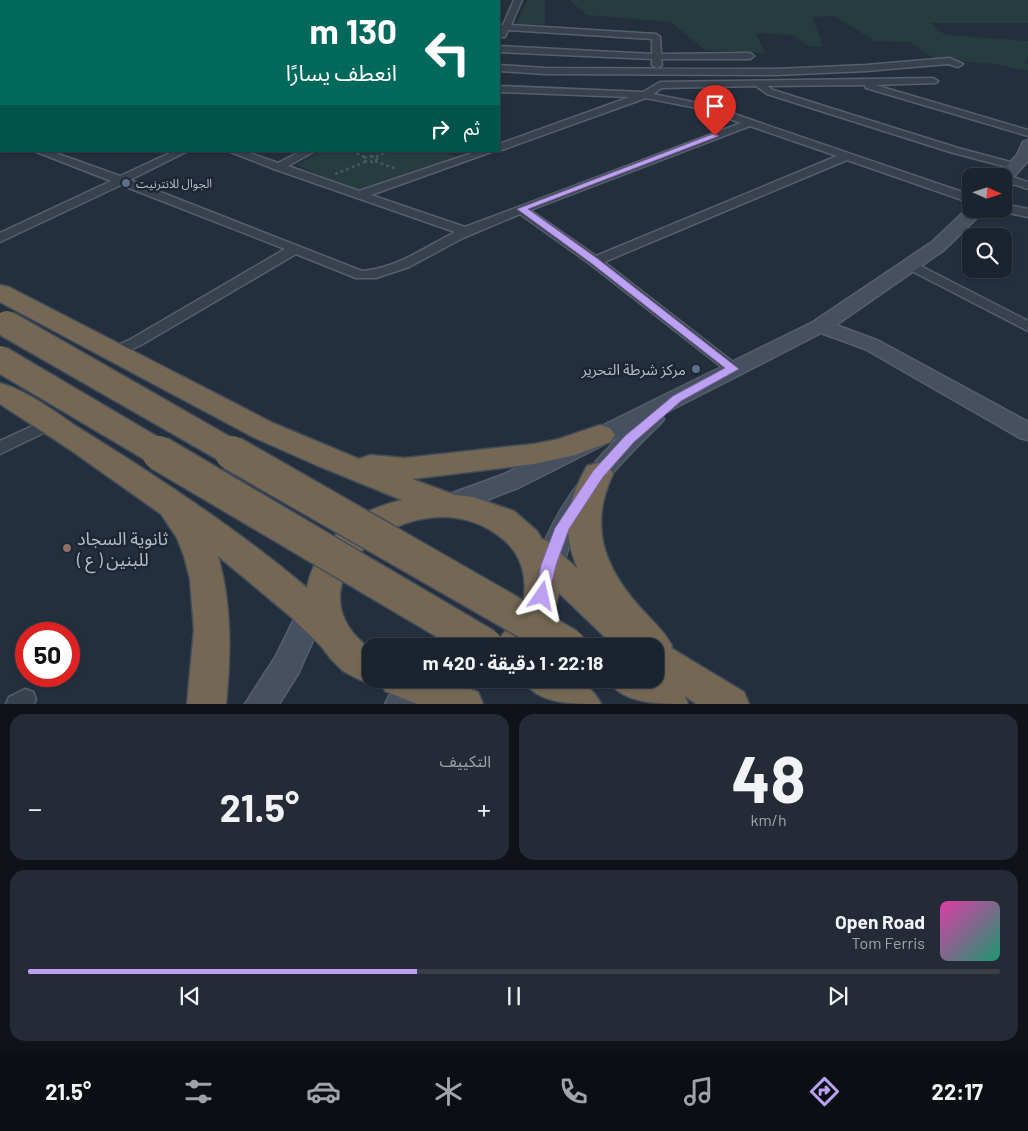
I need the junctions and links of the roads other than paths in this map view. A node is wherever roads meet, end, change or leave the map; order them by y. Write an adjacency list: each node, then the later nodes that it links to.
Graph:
1 (518, 0): 2 (street)
2 (502, 27): 5 (street)
3 (500, 49): 5 (street)
4 (750, 56): 5 (street)
5 (656, 57): 7 (street)
6 (500, 68): 7 (street)
7 (658, 72): 8 (street); 11 (street)
8 (941, 75): 9 (street); 14 (street)
9 (856, 82): 10 (street); 14 (street)
10 (756, 84): 11 (street); 24 (street)
11 (660, 85): 13 (street)
12 (500, 89): 13 (street)
13 (645, 95): 15 (street); 17 (street)
14 (908, 98): 16 (street)
15 (750, 123): 23 (street); 30 (street)
16 (1028, 133)
17 (500, 148)
18 (42, 152): 26 (street)
19 (181, 152): 26 (street)
20 (236, 152): 25 (street)
21 (308, 152): 25 (street)
22 (485, 152): 28 (street)
23 (847, 156): 29 (street); 37 (street)
24 (1017, 163): 27 (street)
25 (278, 167): 28 (street)
26 (122, 181): 35 (street); 36 (street)
27 (1028, 186)
28 (359, 196): 34 (street)
29 (962, 196)
30 (521, 209): 34 (street); 37 (street)
31 (1012, 210): 32 (street)
32 (1028, 213)
33 (968, 218): 38 (main road)
34 (466, 232): 36 (street)
35 (0, 238)
36 (293, 250): 43 (street)
37 (594, 261): 45 (street)
38 (911, 265): 41 (main road); 42 (street)
39 (0, 292): 43 (highway)
40 (3, 322): 61 (highway, bridge)
41 (820, 326): 45 (main road); 49 (main road)
42 (1028, 327)
43 (114, 352): 52 (highway)
44 (0, 359): 59 (highway, bridge)
45 (733, 369): 47 (main road)
46 (0, 392): 48 (highway)
47 (677, 398): 50 (main road); 53 (main road)
48 (52, 422): 51 (street); 54 (highway)
49 (1028, 432)
50 (600, 435): 52 (highway); 55 (main road)
51 (0, 448)
52 (327, 458): 55 (highway)
53 (598, 474): 56 (main road); 63 (highway)
54 (161, 497): 58 (highway); 72 (highway)
55 (448, 505): 56 (highway); 57 (highway)
56 (539, 568): 60 (highway); 62 (highway)
57 (327, 574): 58 (main road); 64 (highway)
58 (311, 614): 64 (highway); 73 (main road)
59 (472, 638)
60 (520, 638)
61 (555, 638)
62 (631, 638)
63 (646, 638)
64 (343, 648): 66 (highway)
65 (664, 663): 71 (highway)
66 (362, 664)
67 (664, 669): 71 (highway)
68 (429, 688): 74 (highway)
69 (555, 688): 75 (highway)
70 (662, 688): 71 (highway)
71 (682, 693): 76 (highway)
72 (206, 704)
73 (261, 704)
74 (464, 704)
75 (582, 704)
76 (730, 704)

